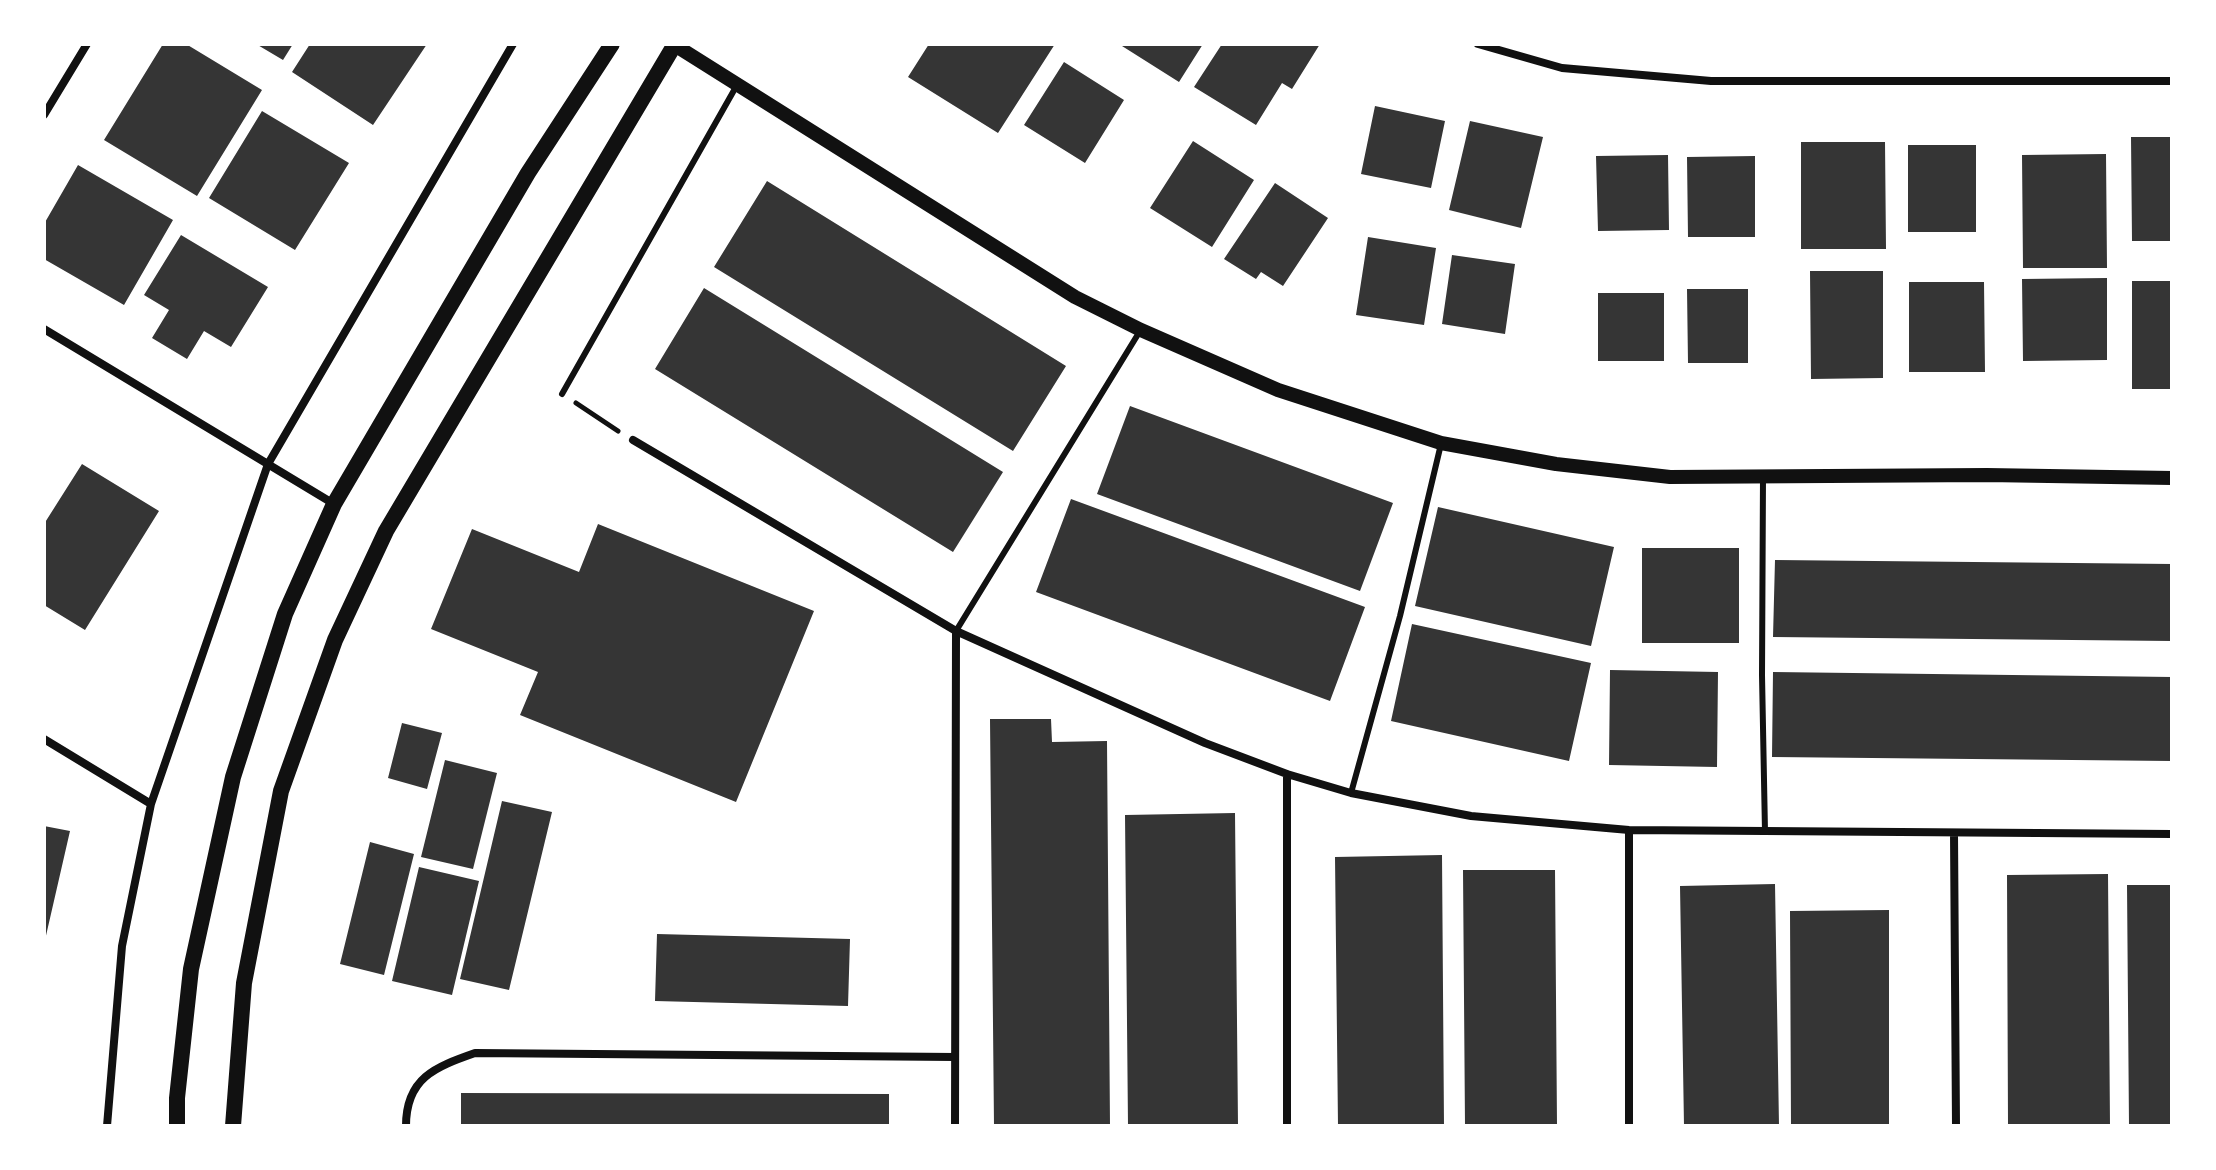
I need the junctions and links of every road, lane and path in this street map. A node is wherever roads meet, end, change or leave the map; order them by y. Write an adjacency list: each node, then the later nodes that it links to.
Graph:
1 (87, 44): 8 (street)
2 (513, 44): 14 (street)
3 (612, 44): 17 (main road)
4 (674, 44): 7 (street); 30 (main road)
5 (1478, 44): 6 (street)
6 (2172, 81)
7 (737, 85): 10 (street); 11 (lane)
8 (44, 115)
9 (44, 329): 14 (street)
10 (1141, 330): 13 (street); 18 (lane)
11 (562, 394): 12 (path)
12 (633, 440): 18 (street)
13 (1441, 443): 15 (street); 21 (lane)
14 (268, 464): 17 (street); 22 (street)
15 (1763, 476): 16 (street); 24 (lane)
16 (2172, 478)
17 (334, 504): 29 (main road)
18 (956, 631): 20 (street); 27 (street)
19 (44, 739): 22 (street)
20 (1287, 774): 21 (street); 33 (street)
21 (1351, 793): 23 (street)
22 (151, 804): 28 (street)
23 (1629, 830): 24 (street); 34 (street)
24 (1765, 832): 25 (street)
25 (1954, 833): 26 (street); 35 (street)
26 (2172, 834)
27 (955, 1057): 31 (street); 32 (street)
28 (107, 1126)
29 (177, 1126)
30 (233, 1126)
31 (406, 1126)
32 (955, 1126)
33 (1287, 1126)
34 (1629, 1126)
35 (1956, 1126)

